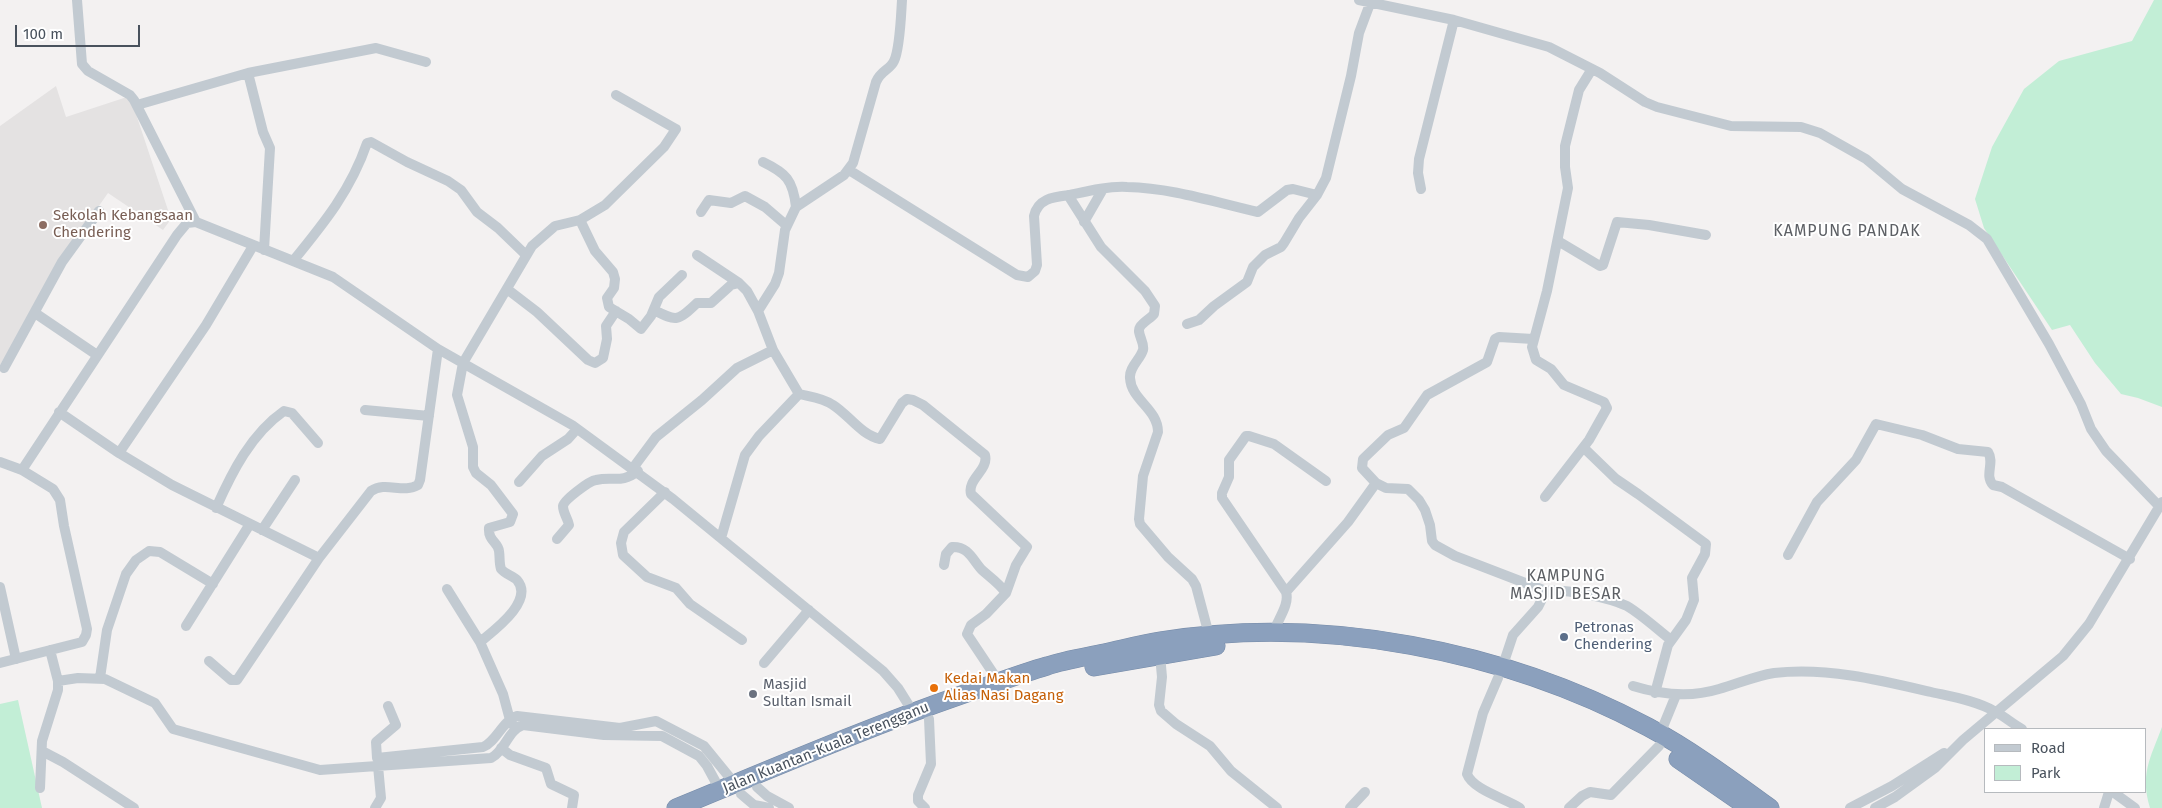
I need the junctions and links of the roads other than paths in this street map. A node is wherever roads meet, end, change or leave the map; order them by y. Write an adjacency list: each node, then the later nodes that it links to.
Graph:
1 (77, 0): 10 (street)
2 (902, 0): 12 (street)
3 (1359, 0): 4 (street)
4 (1371, 2): 5 (street); 16 (street)
5 (1454, 20): 7 (street); 14 (street)
6 (426, 62): 8 (street)
7 (1592, 69): 25 (street); 61 (street)
8 (248, 73): 10 (street); 26 (street)
9 (616, 95): 20 (street)
10 (137, 105): 21 (street)
11 (763, 162): 17 (street)
12 (849, 170): 15 (street); 17 (street)
13 (1103, 189): 15 (street); 16 (street); 22 (street)
14 (1421, 189)
15 (1068, 195): 22 (street)
16 (1317, 195): 37 (street)
17 (796, 207): 23 (street)
18 (99, 211): 36 (street)
19 (701, 212): 23 (street)
20 (580, 220): 27 (street); 34 (street)
21 (196, 222): 26 (street); 41 (street)
22 (1084, 222): 80 (street)
23 (786, 225): 35 (street)
24 (1706, 235): 25 (street)
25 (1558, 241): 38 (street)
26 (259, 248): 29 (street); 51 (street)
27 (526, 255): 29 (street); 32 (street)
28 (697, 255): 31 (street)
29 (293, 261): 39 (street)
30 (682, 275): 33 (street)
31 (740, 283): 33 (street); 35 (street)
32 (507, 289): 34 (street); 42 (street)
33 (654, 310): 34 (street)
34 (616, 311)
35 (758, 311): 40 (street)
36 (35, 313): 41 (street); 43 (street)
37 (1187, 324)
38 (1533, 338): 50 (street); 58 (street)
39 (438, 349): 42 (street); 47 (street)
40 (773, 350): 44 (street); 53 (street)
41 (98, 355): 46 (street)
42 (464, 363): 48 (street); 83 (street)
43 (4, 368)
44 (800, 394): 65 (street); 76 (street)
45 (366, 410): 47 (street)
46 (59, 412): 51 (street); 54 (street)
47 (429, 416): 68 (street)
48 (577, 429): 53 (street); 57 (street)
49 (318, 443): 62 (street)
50 (1584, 448): 60 (street); 82 (street)
51 (118, 453): 62 (street)
52 (0, 462): 54 (street)
53 (632, 467): 59 (street); 66 (street)
54 (22, 470): 84 (street)
55 (295, 480): 64 (street)
56 (1326, 481): 75 (street)
57 (519, 482)
58 (1376, 483): 74 (street); 75 (street)
59 (665, 492): 65 (street); 81 (street)
60 (1545, 497)
61 (2161, 504): 69 (street)
62 (216, 508): 63 (street)
63 (250, 524): 64 (street); 71 (street)
64 (262, 530): 68 (street)
65 (721, 538): 77 (street)
66 (557, 539)
67 (1788, 555): 69 (street)
68 (319, 558): 87 (street)
69 (2130, 559): 98 (street)
70 (944, 565): 76 (street)
71 (213, 584): 78 (street); 91 (street)
72 (0, 587): 86 (street)
73 (447, 589): 83 (street)
74 (1546, 591): 82 (street); 90 (street)
75 (1286, 592): 79 (street)
76 (1006, 593): 93 (street)
77 (809, 610): 89 (street); 99 (street)
78 (186, 626)
79 (1273, 634): 80 (highway, Jalan Kuantan-Kuala Terengganu); 90 (highway, Jalan Kuantan-Kuala Terengganu)
80 (1209, 635): 93 (highway, Jalan Kuantan-Kuala Terengganu)
81 (742, 640)
82 (1671, 640): 95 (street)
83 (480, 642): 100 (street)
84 (51, 653): 86 (street); 92 (street)
85 (1160, 656): 90 (highway, Jalan Kuantan-Kuala Terengganu); 99 (highway, Jalan Kuantan-Kuala Terengganu); 122 (street)
86 (16, 659): 88 (street)
87 (210, 661)
88 (0, 663)
89 (764, 663)
90 (1500, 673): 103 (highway, Jalan Kuantan-Kuala Terengganu); 124 (street)
91 (100, 678): 92 (street); 107 (street)
92 (58, 681): 106 (street)
93 (999, 682): 99 (highway, Jalan Kuantan-Kuala Terengganu)
94 (1633, 686): 95 (street)
95 (1655, 693): 96 (street)
96 (1676, 695): 98 (street); 103 (street)
97 (388, 706): 100 (street)
98 (1996, 712): 101 (street); 104 (street)
99 (921, 715): 109 (highway, Jalan Kuantan-Kuala Terengganu); 121 (street)
100 (510, 720): 102 (street); 109 (street)
101 (2020, 728)
102 (517, 729): 105 (street); 109 (street)
103 (1659, 740): 113 (highway, Jalan Kuantan-Kuala Terengganu); 125 (street); 126 (highway, Jalan Kuantan-Kuala Terengganu)
104 (1963, 740): 127 (street); 128 (street)
105 (501, 748): 107 (street); 116 (street)
106 (42, 751): 108 (street); 114 (street)
107 (378, 766): 115 (street)
108 (40, 788)
109 (738, 789): 117 (highway, Jalan Kuantan-Kuala Terengganu); 118 (highway, Jalan Kuantan-Kuala Terengganu); 119 (street); 120 (street)
110 (1364, 792): 123 (street)
111 (2109, 793): 129 (street)
112 (2114, 793): 130 (street)
113 (1746, 807)
114 (134, 808)
115 (375, 808)
116 (572, 808)
117 (676, 808)
118 (706, 808)
119 (769, 808)
120 (790, 808)
121 (925, 808)
122 (1276, 808)
123 (1350, 808)
124 (1520, 808)
125 (1569, 808)
126 (1770, 808)
127 (1850, 808)
128 (1875, 808)
129 (2104, 808)
130 (2135, 808)

